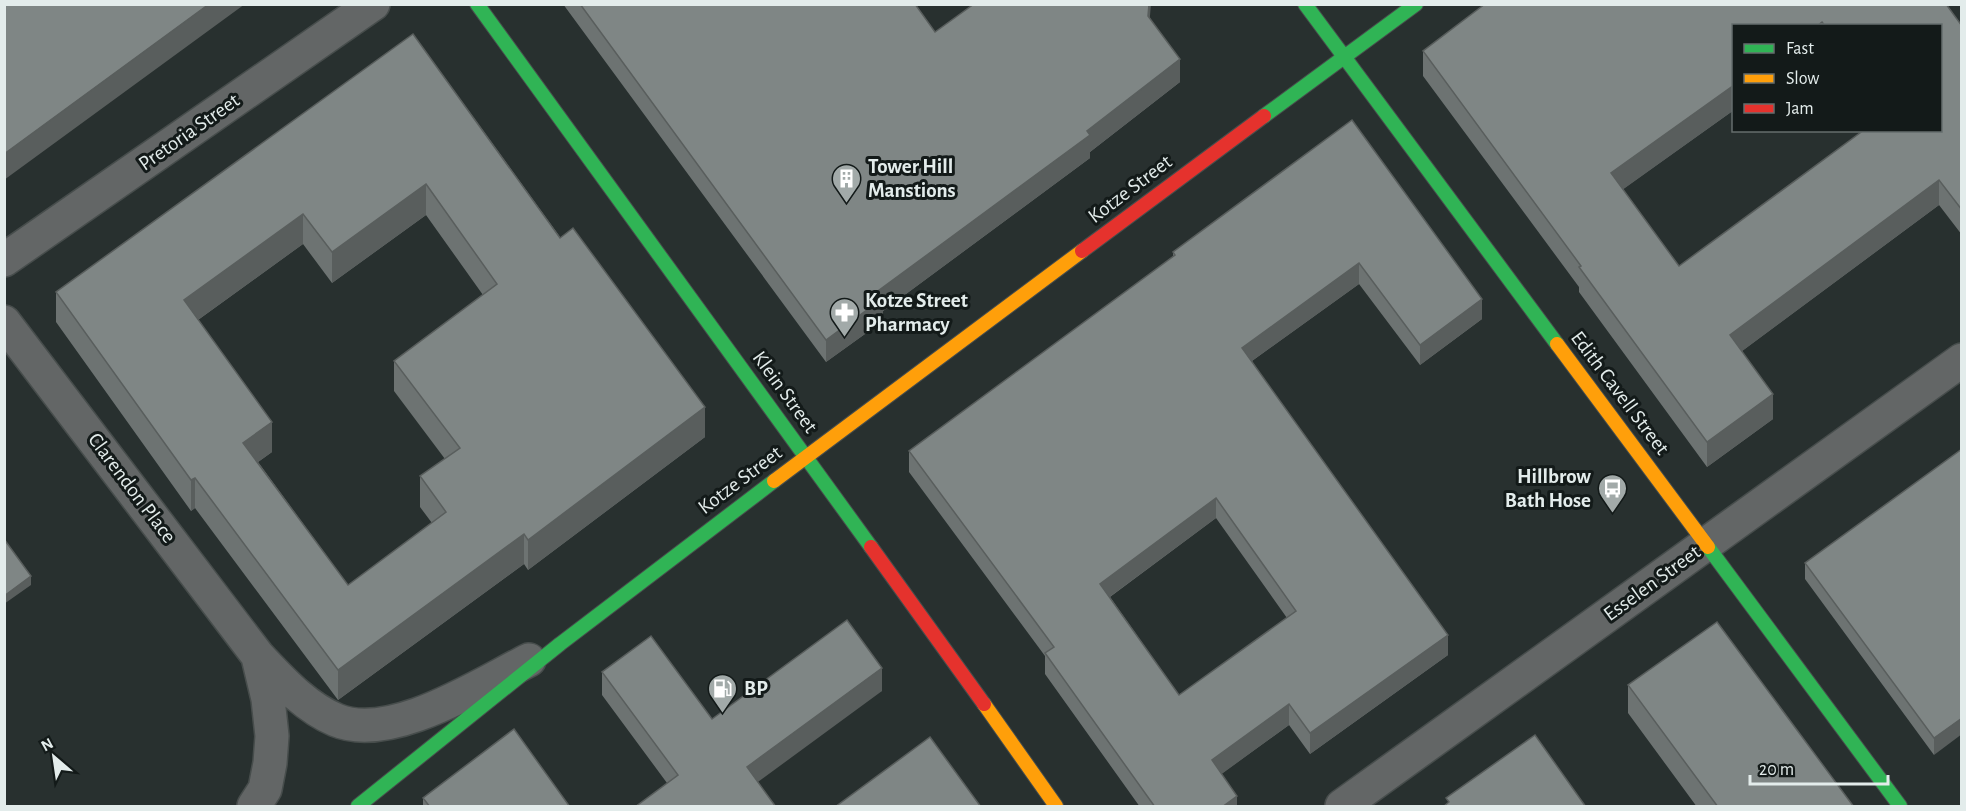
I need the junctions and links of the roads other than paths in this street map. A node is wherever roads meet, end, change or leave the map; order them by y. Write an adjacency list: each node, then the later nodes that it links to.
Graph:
1 (373, 4): 6 (street, Pretoria Street)
2 (477, 4): 9 (street, Klein Street)
3 (1305, 4): 5 (street, Edith Cavell Street)
4 (1416, 4): 5 (street, Kotze Street)
5 (1343, 58): 9 (street, Kotze Street); 10 (street, Edith Cavell Street)
6 (4, 260)
7 (4, 322): 12 (street, Clarendon Place)
8 (1962, 360): 10 (street, Esselen Street)
9 (806, 457): 11 (street, Kotze Street); 15 (street, Klein Street)
10 (1707, 543): 16 (street, Esselen Street); 17 (street, Edith Cavell Street)
11 (560, 644): 12 (street, Clarendon Place); 13 (street, Kotze Street)
12 (258, 656): 14 (street, Clarendon Place)
13 (360, 806)
14 (254, 807)
15 (1056, 807)
16 (1342, 807)
17 (1900, 807)

